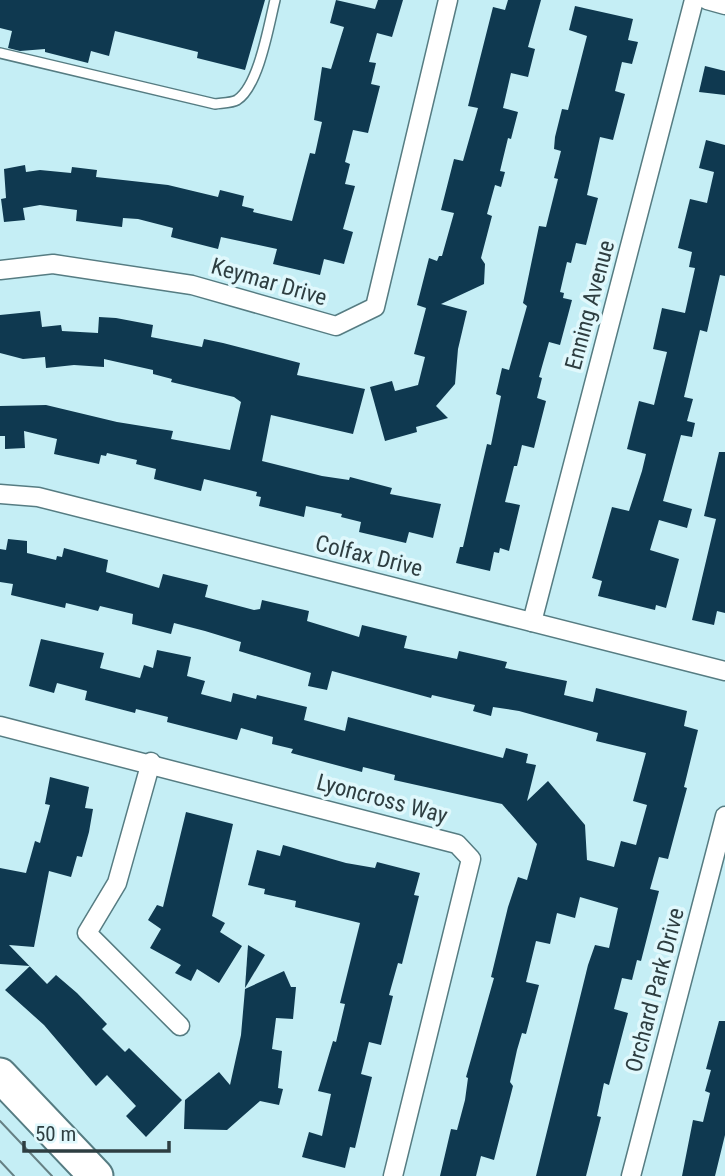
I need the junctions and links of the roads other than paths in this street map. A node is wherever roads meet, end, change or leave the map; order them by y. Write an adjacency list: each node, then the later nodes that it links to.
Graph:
1 (275, 0): 6 (lane)
2 (448, 0): 7 (street, Keymar Drive)
3 (694, 0): 9 (street, Enning Avenue)
4 (707, 0): 5 (street)
5 (725, 5)
6 (0, 53)
7 (0, 270)
8 (0, 494): 9 (street, Colfax Drive)
9 (532, 622): 10 (street, Colfax Drive)
10 (725, 671)
11 (0, 726): 12 (street, Lyoncross Way)
12 (151, 762): 15 (street); 18 (street, Lyoncross Way)
13 (725, 816): 14 (street, Orchard Park Drive)
14 (721, 853): 19 (street, Orchard Park Drive)
15 (180, 1026)
16 (0, 1075): 17 (highway)
17 (96, 1176)
18 (393, 1176)
19 (631, 1176)

